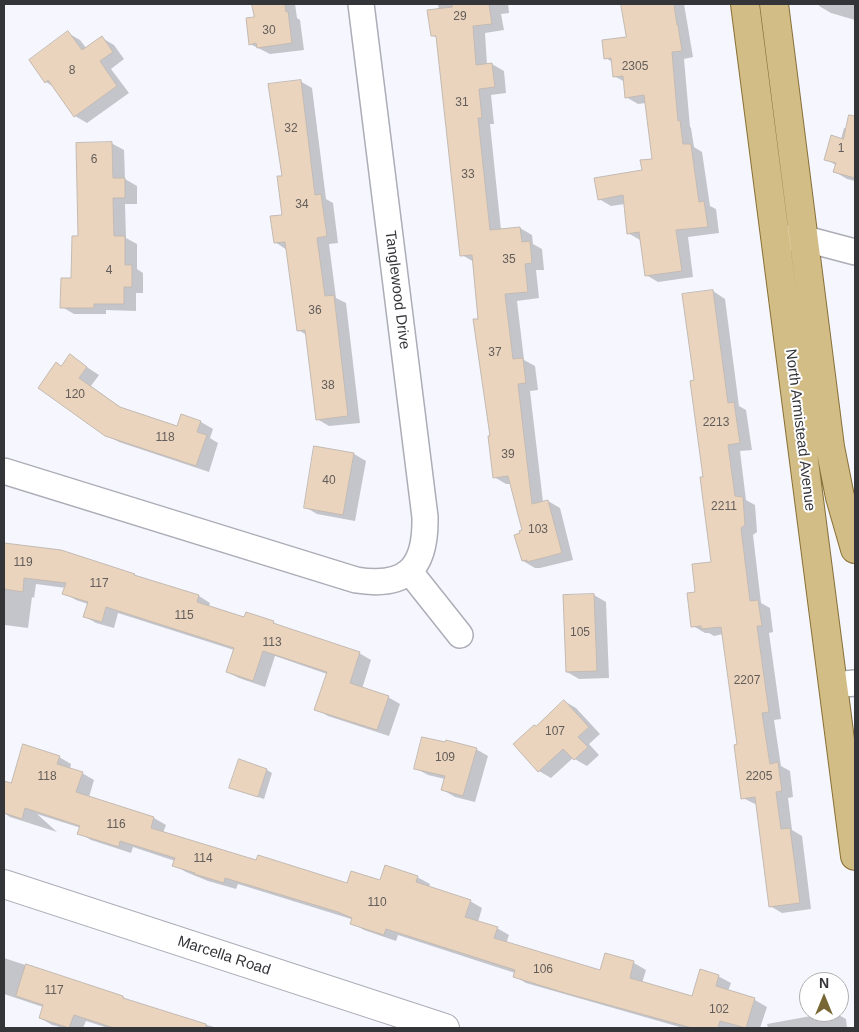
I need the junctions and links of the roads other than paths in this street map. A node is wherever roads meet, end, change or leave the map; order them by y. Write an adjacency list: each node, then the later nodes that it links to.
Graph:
1 (361, 4): 9 (street, Tanglewood Drive)
2 (745, 4): 5 (main road, North Armistead Avenue)
3 (774, 4): 4 (main road, North Armistead Avenue)
4 (802, 238): 5 (street); 6 (street); 8 (main road, North Armistead Avenue)
5 (776, 239): 11 (main road, North Armistead Avenue)
6 (855, 252)
7 (4, 471): 9 (street)
8 (855, 549)
9 (410, 572): 10 (street)
10 (460, 635)
11 (844, 684): 12 (main road, North Armistead Avenue)
12 (855, 856)
13 (4, 884): 14 (street, Marcella Road)
14 (445, 1028)

